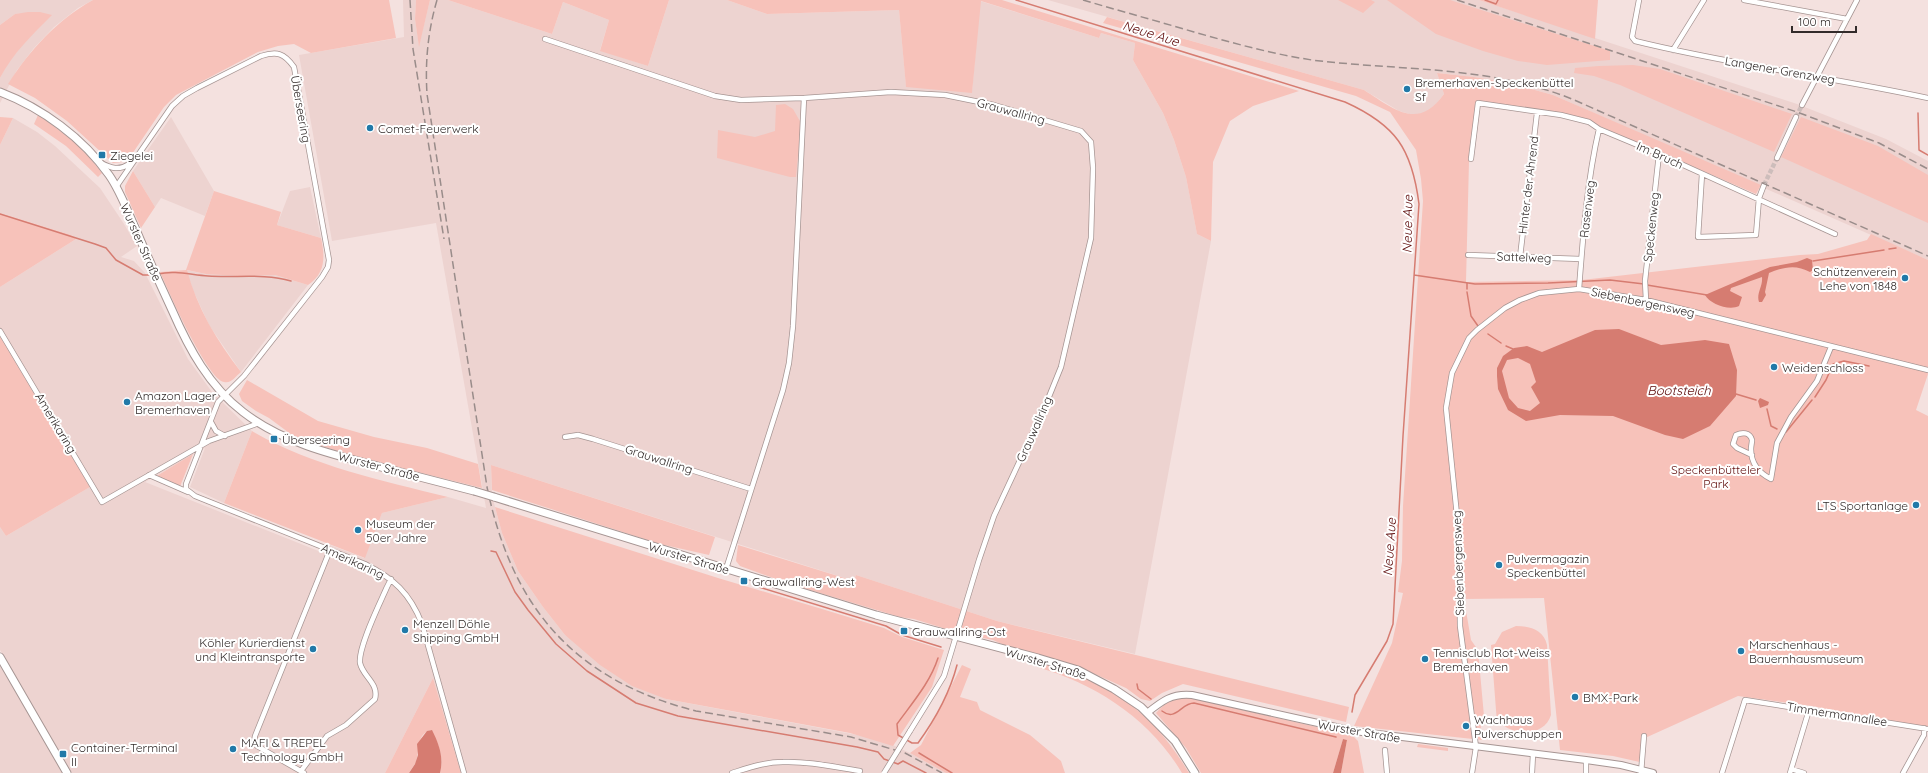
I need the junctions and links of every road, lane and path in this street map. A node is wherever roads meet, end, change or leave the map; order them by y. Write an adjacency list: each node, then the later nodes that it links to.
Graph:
1 (1638, 0): 7 (street, Langener Grenzweg)
2 (1704, 0): 7 (street)
3 (1744, 0): 5 (street)
4 (1857, 0): 5 (street)
5 (1847, 19): 8 (street)
6 (545, 39): 10 (street)
7 (1673, 50): 8 (street, Langener Grenzweg)
8 (1817, 77): 11 (street, Langener Grenzweg); 12 (street)
9 (0, 92): 20 (main road, Wurster Straße)
10 (804, 98): 42 (street); 47 (street, Grauwallring)
11 (1928, 98)
12 (1802, 105)
13 (1537, 113): 15 (street, Im Bruch); 17 (street, Im Bruch); 27 (street, Hinter der Ahrend)
14 (1796, 116): 18 (street)
15 (1599, 129): 16 (street, Im Bruch); 28 (street, Rasenweg)
16 (1659, 154): 21 (street, Im Bruch); 30 (street, Speckenweg)
17 (1471, 158)
18 (1777, 158)
19 (132, 162): 20 (street); 23 (street, Überseering); 34 (street, Überseering)
20 (100, 163): 23 (main road, Wurster Straße)
21 (1702, 174): 24 (street, Im Bruch); 24 (street)
22 (1764, 185): 24 (street)
23 (116, 187): 34 (main road, Wurster Straße)
24 (1759, 198): 25 (street, Im Bruch)
25 (1835, 234)
26 (1468, 255): 27 (street, Sattelweg)
27 (1520, 257): 28 (street, Sattelweg)
28 (1581, 259): 29 (street, Rasenweg)
29 (1580, 284): 30 (street, Siebenbergensweg); 53 (street, Siebenbergensweg)
30 (1646, 300): 32 (street, Siebenbergensweg)
31 (0, 331): 41 (street, Amerikaring)
32 (1831, 347): 33 (street, Siebenbergensweg); 40 (street)
33 (1928, 370)
34 (224, 396): 35 (street); 36 (main road, Wurster Straße)
35 (210, 422): 37 (street); 39 (street)
36 (260, 423): 37 (street, Amerikaring); 45 (main road, Wurster Straße, bridge)
37 (225, 436): 39 (street, Amerikaring)
38 (565, 437): 42 (street, Grauwallring)
39 (201, 446): 41 (street, Amerikaring); 43 (street)
40 (1752, 455): 40 (street)
41 (149, 475): 43 (street, Amerikaring)
42 (751, 489): 45 (street)
43 (188, 492): 44 (street, Amerikaring)
44 (330, 550): 46 (street, Amerikaring); 60 (street)
45 (726, 569): 47 (main road, Wurster Straße)
46 (391, 579): 60 (street); 62 (street, Amerikaring)
47 (955, 637): 50 (main road, Wurster Straße); 64 (street, bridge)
48 (0, 658): 61 (main road)
49 (1809, 710): 51 (street, Timmermannallee); 59 (street); 71 (street, Timmermannallee)
50 (1147, 713): 53 (street, Wurster Straße); 65 (main road)
51 (1926, 728): 73 (street)
52 (1644, 736): 58 (street)
53 (1476, 747): 55 (street, Wurster Straße); 67 (street, Siebenbergensweg)
54 (1386, 750): 66 (street)
55 (1533, 754): 56 (street, Wurster Straße); 68 (street)
56 (1586, 760): 58 (street, Wurster Straße); 69 (street)
57 (860, 771): 63 (street)
58 (1641, 771): 70 (street, Wurster Straße)
59 (1790, 771): 72 (street)
60 (302, 772)
61 (67, 773)
62 (464, 773)
63 (732, 773)
64 (884, 773)
65 (1195, 773)
66 (1387, 773)
67 (1472, 773)
68 (1532, 773)
69 (1586, 773)
70 (1653, 773)
71 (1722, 773)
72 (1804, 773)
73 (1903, 773)

